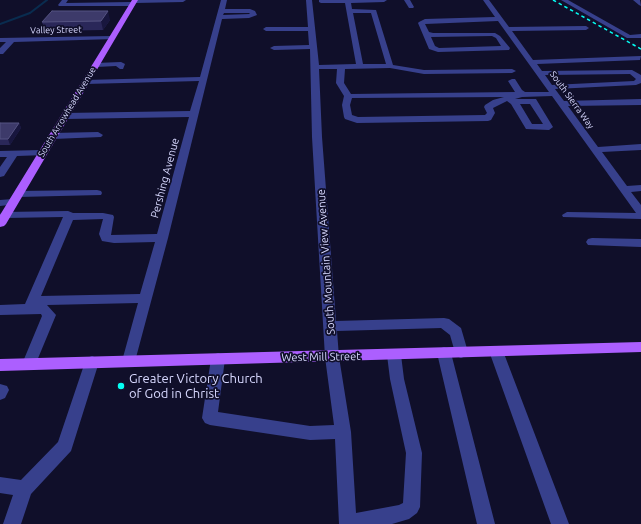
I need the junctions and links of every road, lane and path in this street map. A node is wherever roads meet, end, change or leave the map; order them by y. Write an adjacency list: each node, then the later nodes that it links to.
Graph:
1 (65, 0): 10 (street)
2 (183, 0): 10 (street)
3 (224, 0): 40 (street, Pershing Avenue)
4 (309, 0): 20 (street, South Mountain View Avenue)
5 (384, 0): 13 (street)
6 (407, 0): 14 (street)
7 (486, 0): 16 (street, South Sierra Way)
8 (564, 0): 23 (street)
9 (636, 0): 12 (street)
10 (134, 1): 24 (main road, South Arrowhead Avenue)
11 (322, 1): 13 (street)
12 (641, 4)
13 (347, 5): 33 (street); 34 (street)
14 (411, 7)
15 (416, 15): 17 (street)
16 (500, 20): 17 (street); 21 (street, South Sierra Way)
17 (422, 22): 22 (street)
18 (586, 28): 21 (street)
19 (266, 29): 20 (street)
20 (312, 29): 27 (street, South Mountain View Avenue)
21 (507, 29): 31 (street, South Sierra Way)
22 (426, 33): 22 (street)
23 (641, 36)
24 (112, 38): 26 (street, Valley Street); 32 (main road, South Arrowhead Avenue)
25 (0, 40): 26 (street, Valley Street)
26 (12, 40): 29 (street)
27 (313, 47): 28 (street); 36 (street, South Mountain View Avenue)
28 (274, 48)
29 (0, 52)
30 (640, 58): 31 (street)
31 (532, 62): 39 (street, South Sierra Way)
32 (96, 65): 35 (street); 43 (main road, South Arrowhead Avenue)
33 (360, 66): 34 (street); 37 (street)
34 (390, 66): 38 (street)
35 (120, 67)
36 (315, 67): 37 (street); 74 (street, South Mountain View Avenue)
37 (341, 67): 45 (street)
38 (512, 71)
39 (539, 73): 41 (street); 46 (street, South Sierra Way)
40 (204, 79): 43 (street); 49 (street, Pershing Avenue)
41 (641, 79): 46 (street)
42 (512, 80): 44 (street)
43 (85, 82): 50 (main road, South Arrowhead Avenue)
44 (523, 94): 45 (street); 45 (street); 46 (street)
45 (348, 96)
46 (556, 96): 47 (street); 48 (street); 54 (street, South Sierra Way)
47 (638, 96)
48 (641, 102)
49 (194, 114): 50 (street); 68 (street, Pershing Avenue)
50 (65, 116): 52 (main road, South Arrowhead Avenue)
51 (98, 135): 52 (street)
52 (52, 136): 55 (main road, South Arrowhead Avenue)
53 (641, 147): 54 (street)
54 (596, 150): 60 (street, South Sierra Way)
55 (42, 153): 57 (street); 62 (main road, South Arrowhead Avenue)
56 (0, 154): 57 (street)
57 (14, 154): 58 (street)
58 (0, 174)
59 (641, 188): 60 (street)
60 (624, 189): 64 (street, South Sierra Way)
61 (97, 193): 62 (street)
62 (15, 198): 63 (street); 67 (main road, South Arrowhead Avenue)
63 (0, 203)
64 (640, 210): 65 (street)
65 (567, 215)
66 (68, 217): 67 (street); 68 (street); 72 (street)
67 (2, 220)
68 (162, 238): 71 (street, Pershing Avenue)
69 (592, 242): 70 (street)
70 (641, 243)
71 (146, 298): 72 (street); 82 (street, Pershing Avenue)
72 (31, 305): 73 (street); 84 (street)
73 (0, 310)
74 (330, 327): 76 (street); 80 (street, South Mountain View Avenue)
75 (641, 347): 77 (main road, West Mill Street)
76 (462, 352): 77 (main road, West Mill Street); 78 (main road, West Mill Street)
77 (496, 352): 92 (street)
78 (444, 353): 79 (main road, West Mill Street); 91 (street)
79 (394, 355): 80 (main road, West Mill Street); 90 (street)
80 (332, 356): 81 (main road, West Mill Street); 86 (street, South Mountain View Avenue)
81 (218, 359): 82 (main road, West Mill Street); 86 (street)
82 (129, 361): 83 (main road, West Mill Street)
83 (92, 362): 84 (main road, West Mill Street); 88 (street)
84 (29, 364): 85 (main road, West Mill Street)
85 (0, 365)
86 (342, 432): 90 (street, South Mountain View Avenue)
87 (0, 485): 88 (street)
88 (24, 489): 89 (street)
89 (12, 524)
90 (348, 524)
91 (486, 524)
92 (560, 524)

